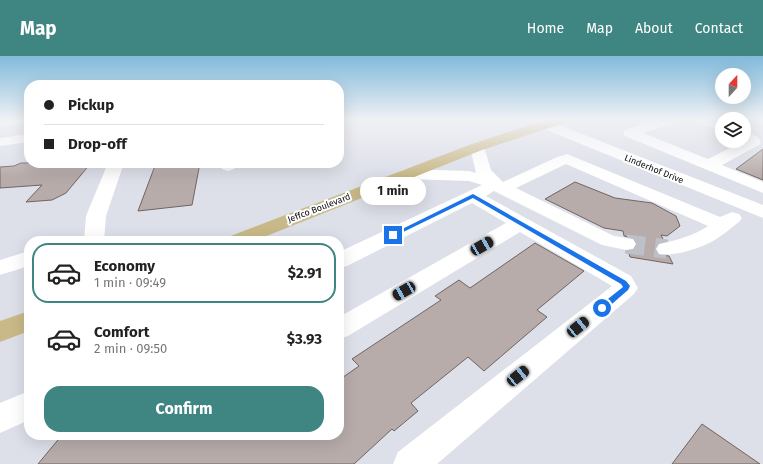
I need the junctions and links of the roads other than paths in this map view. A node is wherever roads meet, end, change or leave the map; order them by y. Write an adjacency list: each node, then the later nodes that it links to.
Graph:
1 (500, 138): 6 (main road, Jeffco Boulevard)
2 (580, 138): 16 (street, Linderhof Drive)
3 (642, 138): 10 (street)
4 (24, 139): 5 (street)
5 (0, 142)
6 (478, 147): 12 (main road, Jeffco Boulevard); 13 (street)
7 (742, 148): 10 (street)
8 (24, 153): 9 (street)
9 (0, 155)
10 (709, 165): 14 (street)
11 (114, 168): 19 (street)
12 (408, 174): 13 (street); 20 (main road, Jeffco Boulevard)
13 (500, 186): 15 (street); 18 (street); 21 (street)
14 (763, 188)
15 (473, 196): 17 (street); 23 (street)
16 (758, 206): 18 (street)
17 (521, 223): 27 (street); 31 (street)
18 (722, 225): 22 (street)
19 (91, 236)
20 (248, 236)
21 (626, 244)
22 (667, 249)
23 (344, 258)
24 (24, 260): 25 (street)
25 (0, 268)
26 (24, 323): 28 (main road)
27 (344, 326)
28 (0, 332)
29 (24, 407): 30 (street)
30 (0, 418)
31 (410, 464)

